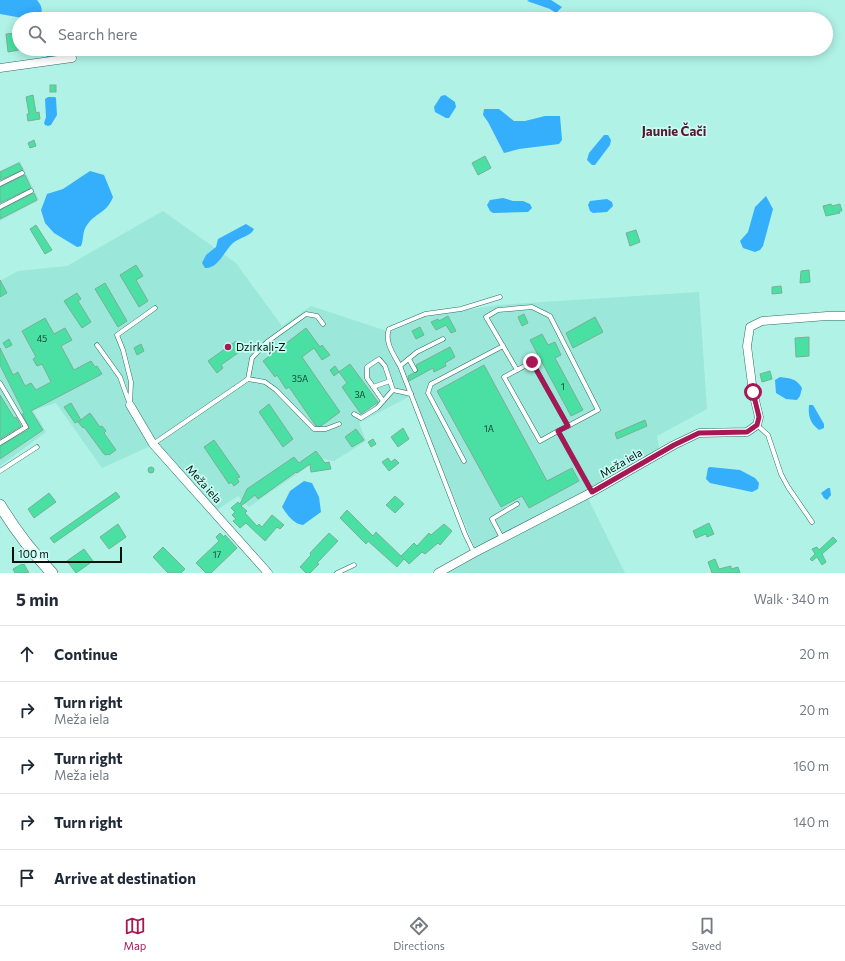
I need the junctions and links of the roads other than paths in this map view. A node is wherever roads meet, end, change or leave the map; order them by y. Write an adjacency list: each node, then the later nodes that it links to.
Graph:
1 (72, 58): 2 (street)
2 (0, 68)
3 (22, 172): 4 (lane)
4 (0, 184)
5 (31, 191): 6 (lane)
6 (0, 207)
7 (500, 298): 15 (lane)
8 (155, 308): 25 (lane)
9 (845, 316): 28 (street)
10 (323, 324): 18 (lane)
11 (443, 339): 14 (lane)
12 (97, 345): 25 (lane)
13 (503, 346): 17 (lane); 29 (lane); 34 (lane)
14 (409, 359): 15 (lane); 16 (lane)
15 (400, 366): 23 (lane)
16 (415, 370)
17 (517, 370): 29 (lane); 30 (lane)
18 (248, 379): 27 (lane); 32 (lane)
19 (390, 381): 21 (lane); 21 (lane); 22 (lane)
20 (0, 383): 31 (lane)
21 (373, 387): 24 (lane)
22 (393, 390): 23 (lane); 24 (lane)
23 (411, 394): 41 (lane)
24 (383, 401): 26 (lane)
25 (130, 405): 32 (street, Meža iela)
26 (354, 414)
27 (338, 424)
28 (757, 425): 36 (street, Meža iela); 39 (lane)
29 (568, 426): 30 (lane)
30 (558, 431): 36 (lane)
31 (0, 443)
32 (153, 444): 44 (street, Meža iela)
33 (37, 447): 35 (lane)
34 (464, 461)
35 (0, 470)
36 (592, 492): 40 (street, Meža iela)
37 (517, 504): 40 (lane)
38 (0, 505): 43 (main road)
39 (812, 522)
40 (502, 538): 41 (street, Meža iela)
41 (474, 553): 46 (street, Meža iela)
42 (354, 565): 45 (lane)
43 (52, 573)
44 (268, 573)
45 (337, 573)
46 (438, 573)

